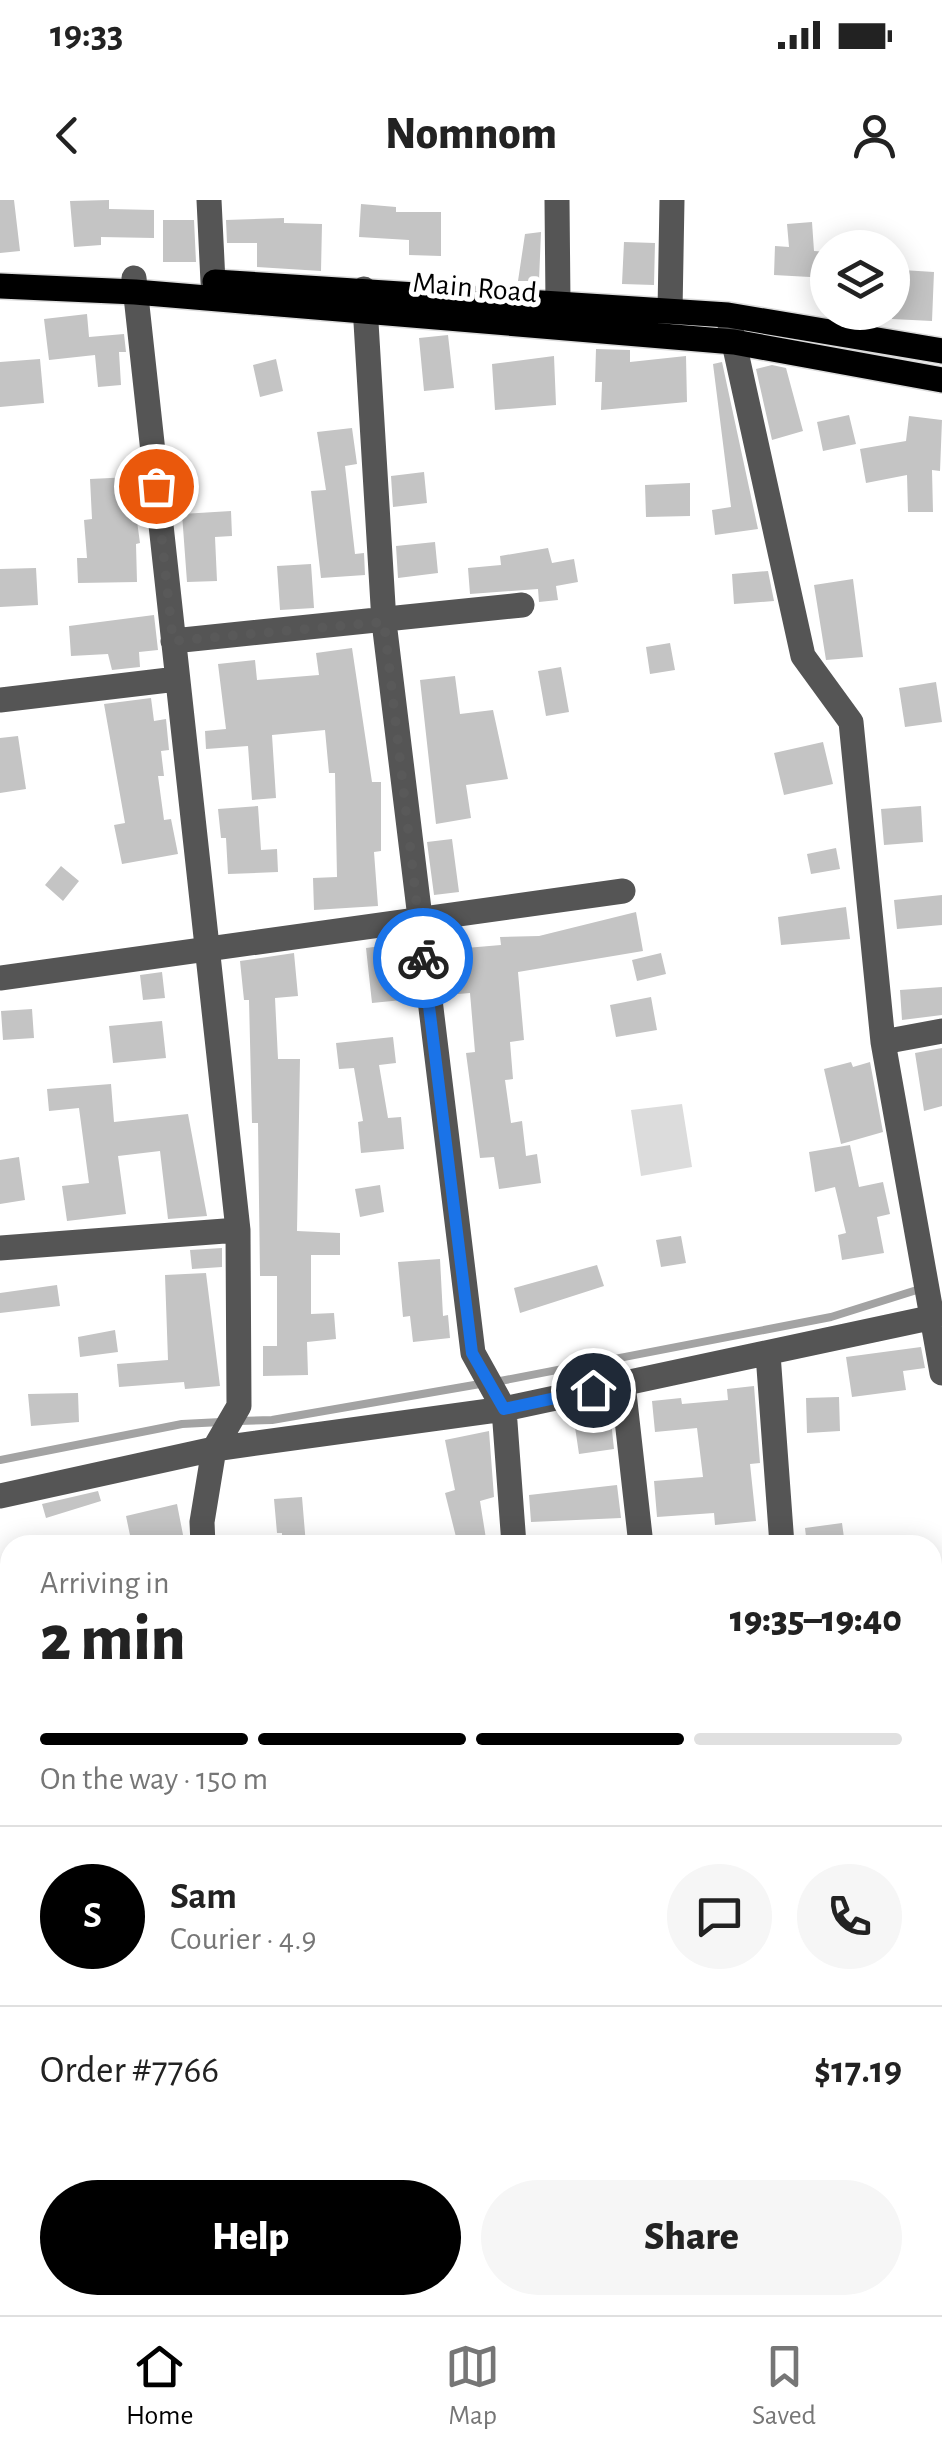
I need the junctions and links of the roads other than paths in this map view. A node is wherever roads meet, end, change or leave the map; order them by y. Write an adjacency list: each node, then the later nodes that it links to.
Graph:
1 (209, 200): 5 (street)
2 (557, 200): 9 (street)
3 (672, 200): 10 (street)
4 (0, 271): 6 (main road, Main Road)
5 (213, 282): 6 (main road, Main Road); 8 (main road, Main Road)
6 (134, 285): 7 (main road, Main Road); 8 (main road, Main Road); 17 (street)
7 (0, 286)
8 (364, 300): 9 (main road, Main Road); 12 (main road, Main Road); 16 (street)
9 (558, 303): 10 (main road, Main Road)
10 (670, 311): 11 (main road, Main Road)
11 (728, 315): 12 (street); 13 (main road, Main Road)
12 (734, 342): 14 (main road, Main Road); 25 (street)
13 (942, 352)
14 (942, 380)
15 (522, 606): 16 (street)
16 (384, 622): 17 (street); 21 (street)
17 (173, 641): 18 (street)
18 (177, 680): 19 (street); 22 (street)
19 (0, 700)
20 (623, 890): 21 (street)
21 (419, 920): 22 (street); 33 (street)
22 (209, 947): 23 (street); 26 (street)
23 (0, 978)
24 (942, 1031): 25 (street)
25 (883, 1042): 28 (street)
26 (238, 1230): 27 (street); 34 (street)
27 (0, 1248)
28 (934, 1271): 29 (street)
29 (934, 1316): 30 (street); 31 (street)
30 (768, 1354): 32 (street); 39 (street)
31 (942, 1373)
32 (623, 1384): 33 (street); 38 (street)
33 (504, 1409): 34 (street); 37 (street)
34 (214, 1448): 35 (street); 36 (street)
35 (0, 1496)
36 (203, 1535)
37 (513, 1535)
38 (639, 1535)
39 (781, 1535)

